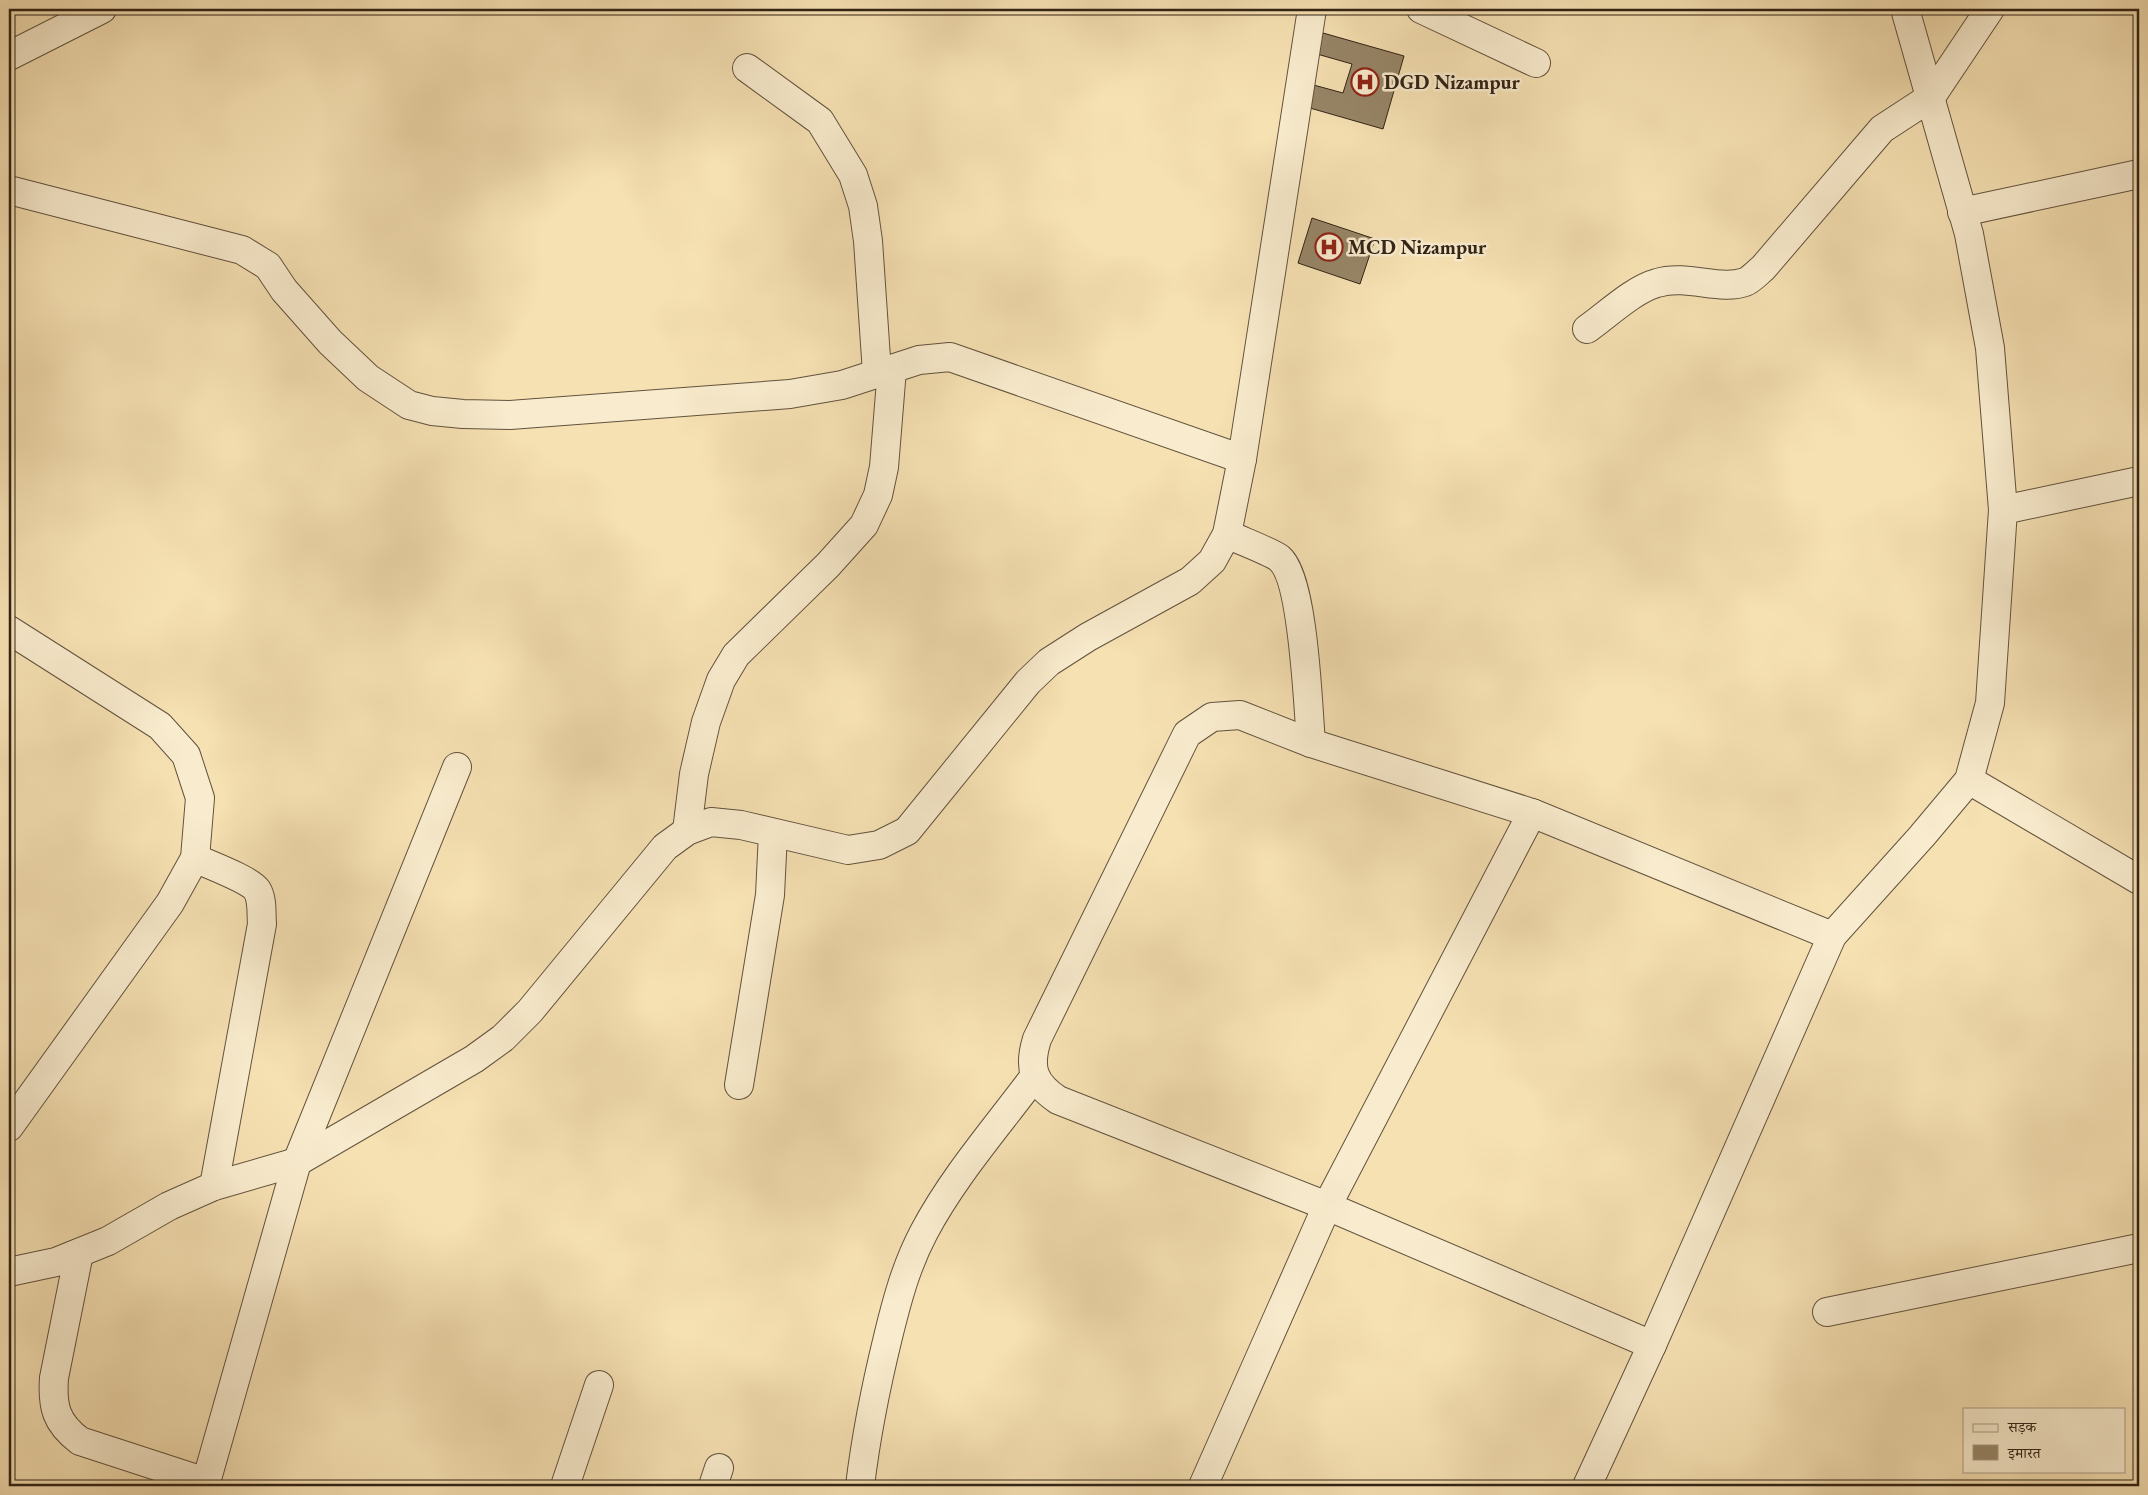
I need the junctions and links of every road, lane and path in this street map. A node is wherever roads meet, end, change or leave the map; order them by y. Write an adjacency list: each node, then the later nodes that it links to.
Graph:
1 (102, 9): 6 (street)
2 (1312, 9): 15 (street)
3 (1421, 9): 7 (street)
4 (1905, 9): 9 (street)
5 (1990, 9): 9 (street)
6 (9, 56)
7 (1536, 63)
8 (748, 68): 14 (street)
9 (1931, 97): 12 (street); 13 (street)
10 (2139, 174): 12 (street)
11 (9, 190): 14 (street)
12 (1962, 212): 17 (street)
13 (1587, 329)
14 (885, 371): 15 (street); 24 (street)
15 (1242, 459): 18 (street)
16 (2139, 482): 17 (street)
17 (2003, 510): 22 (street)
18 (1227, 534): 20 (street); 25 (street)
19 (9, 630): 26 (street)
20 (1311, 743): 23 (street); 29 (street)
21 (457, 767): 32 (street)
22 (1969, 780): 27 (street); 28 (street)
23 (1532, 813): 28 (street); 34 (street)
24 (687, 831): 25 (street); 32 (street)
25 (773, 832): 30 (street)
26 (195, 858): 31 (street); 33 (street)
27 (2139, 880)
28 (1832, 936): 39 (street)
29 (1034, 1078): 34 (street); 43 (street)
30 (739, 1086)
31 (9, 1127)
32 (297, 1162): 33 (street); 41 (street)
33 (214, 1186): 36 (street)
34 (1328, 1206): 39 (street); 44 (street)
35 (2139, 1248): 38 (street)
36 (79, 1253): 37 (street); 41 (street)
37 (9, 1272)
38 (1827, 1312)
39 (1652, 1346): 45 (street)
40 (599, 1385): 42 (street)
41 (206, 1484)
42 (565, 1486)
43 (860, 1486)
44 (1203, 1486)
45 (1587, 1486)

